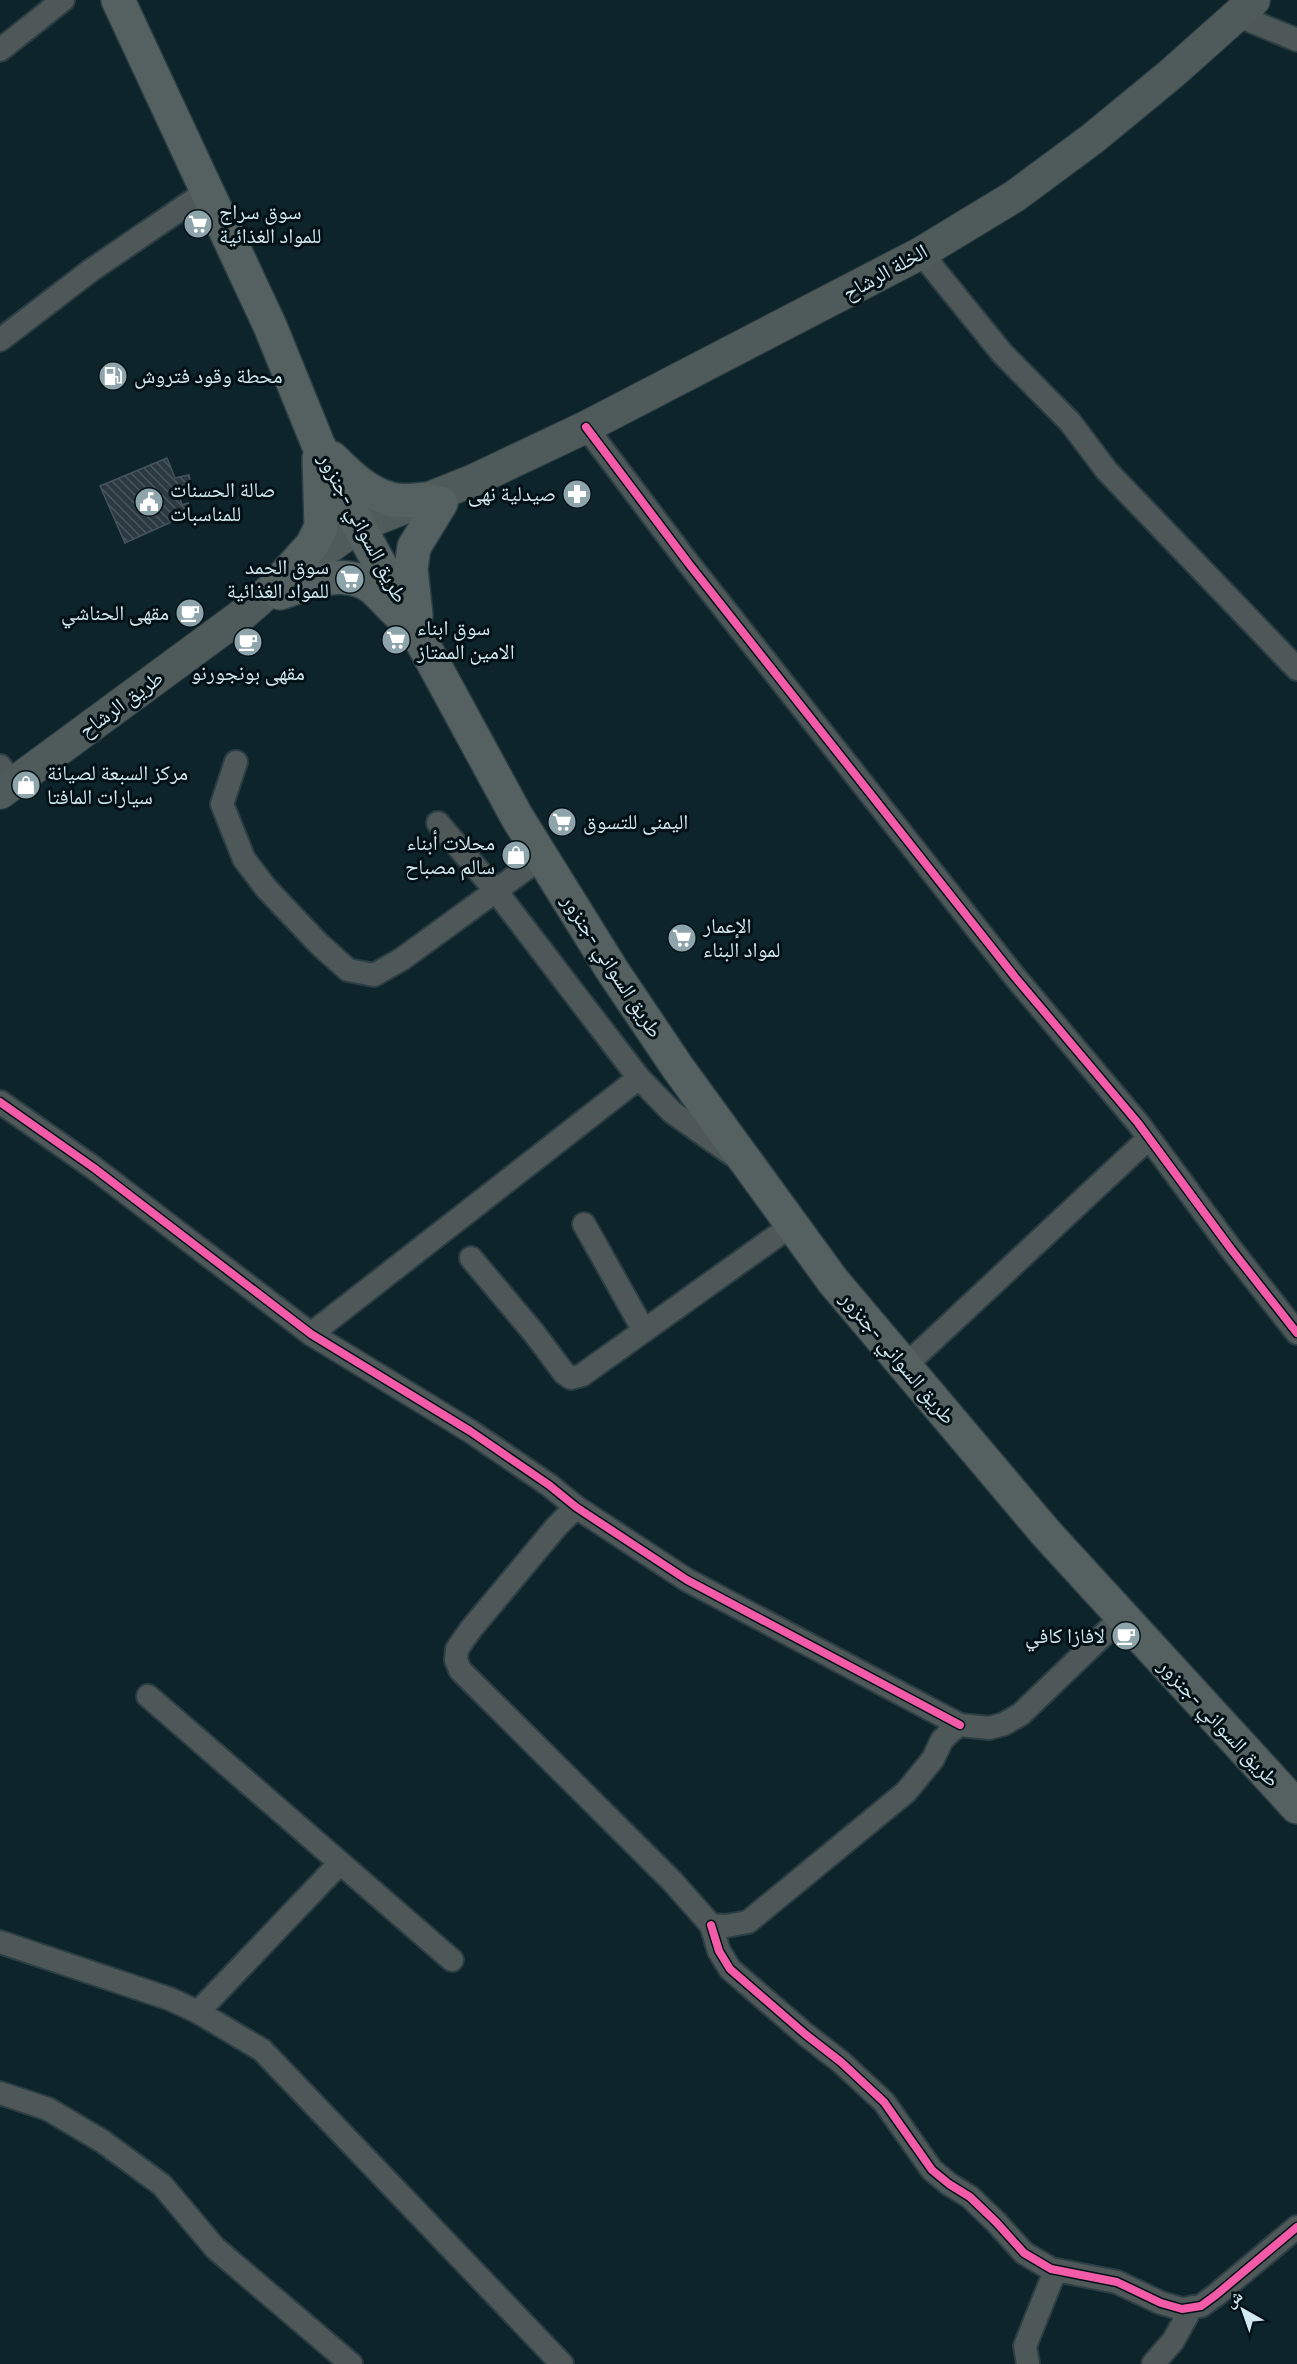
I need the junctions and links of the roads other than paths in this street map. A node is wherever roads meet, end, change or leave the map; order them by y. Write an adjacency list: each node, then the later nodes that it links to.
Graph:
1 (63, 0): 5 (street)
2 (118, 0): 6 (main road, طريق السواني -جنزور)
3 (1245, 8): 4 (street); 7 (main road, الخلة الرشاح)
4 (1297, 40)
5 (0, 50)
6 (207, 191): 8 (street); 10 (main road, طريق السواني -جنزور)
7 (921, 253): 9 (main road, الخلة الرشاح); 15 (street)
8 (0, 340)
9 (586, 427): 11 (main road, الخلة الرشاح); 23 (street)
10 (318, 444): 11 (main road); 12 (main road, طريق السواني -جنزور); 13 (main road)
11 (433, 501): 12 (main road, الخلة الرشاح); 14 (main road)
12 (365, 537): 13 (main road, طريق الرشاح); 14 (main road, طريق السواني -جنزور)
13 (278, 589): 14 (main road); 17 (main road, طريق الرشاح)
14 (423, 640): 19 (main road, طريق السواني -جنزور)
15 (1297, 669)
16 (236, 762): 20 (street)
17 (4, 781)
18 (438, 823): 20 (street)
19 (542, 857): 20 (street); 24 (main road, طريق السواني -جنزور)
20 (496, 891): 21 (street)
21 (639, 1078): 24 (street); 30 (street)
22 (0, 1102): 30 (street)
23 (1149, 1138): 29 (street); 31 (street)
24 (748, 1166): 26 (main road, طريق السواني -جنزور)
25 (584, 1224): 28 (street)
26 (792, 1225): 28 (street); 31 (main road, طريق السواني -جنزور)
27 (471, 1258): 28 (street)
28 (644, 1331)
29 (1297, 1333)
30 (311, 1334): 32 (street)
31 (905, 1366): 33 (main road, طريق السواني -جنزور)
32 (576, 1507): 35 (street); 38 (street)
33 (1122, 1617): 35 (street); 36 (main road, طريق السواني -جنزور)
34 (148, 1696): 37 (street)
35 (960, 1725): 38 (street)
36 (1297, 1807)
37 (340, 1863): 40 (street); 41 (street)
38 (711, 1925): 44 (street)
39 (0, 1942): 41 (street)
40 (453, 1960)
41 (198, 2012): 47 (street)
42 (0, 2093): 46 (street)
43 (1297, 2227): 45 (street)
44 (1055, 2271): 45 (street); 48 (street)
45 (1191, 2307): 49 (street)
46 (351, 2364)
47 (562, 2364)
48 (1028, 2364)
49 (1153, 2364)

